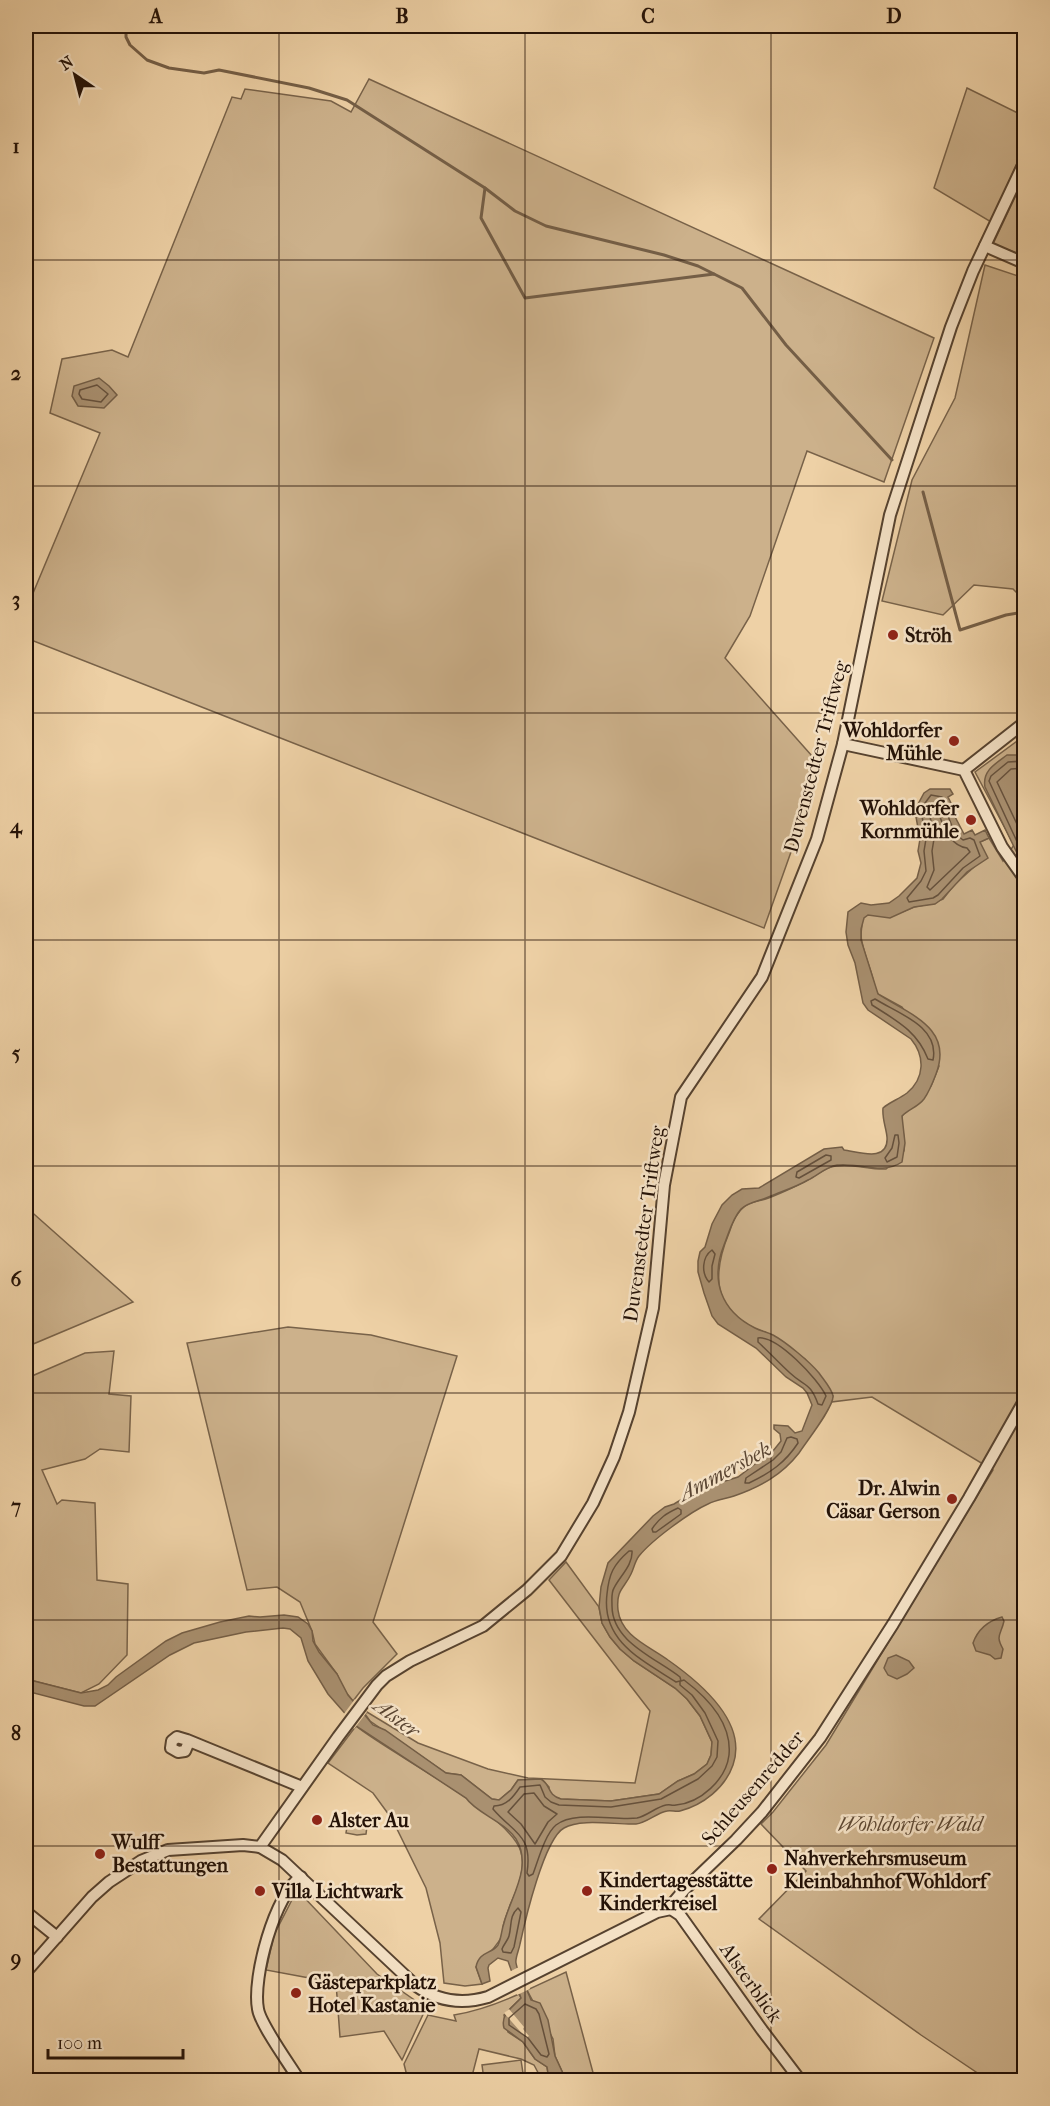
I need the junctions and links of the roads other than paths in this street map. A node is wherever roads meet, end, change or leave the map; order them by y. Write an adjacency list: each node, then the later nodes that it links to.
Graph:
1 (1024, 163): 2 (street, Duvenstedter Triftweg)
2 (985, 246): 3 (street); 5 (street, Duvenstedter Triftweg)
3 (1024, 263)
4 (1024, 723): 6 (street)
5 (843, 744): 6 (street); 10 (street, Duvenstedter Triftweg)
6 (964, 770): 7 (street)
7 (1024, 878)
8 (1024, 1401): 13 (street, Schleusenredder)
9 (187, 1740): 10 (street)
10 (302, 1787): 11 (street, Duvenstedter Triftweg)
11 (260, 1847): 12 (street); 15 (street)
12 (301, 1876): 13 (street); 17 (street)
13 (671, 1909): 18 (street, Alsterblick)
14 (26, 1912): 15 (street)
15 (57, 1937): 16 (street)
16 (26, 1972)
17 (299, 2080)
18 (800, 2080)

